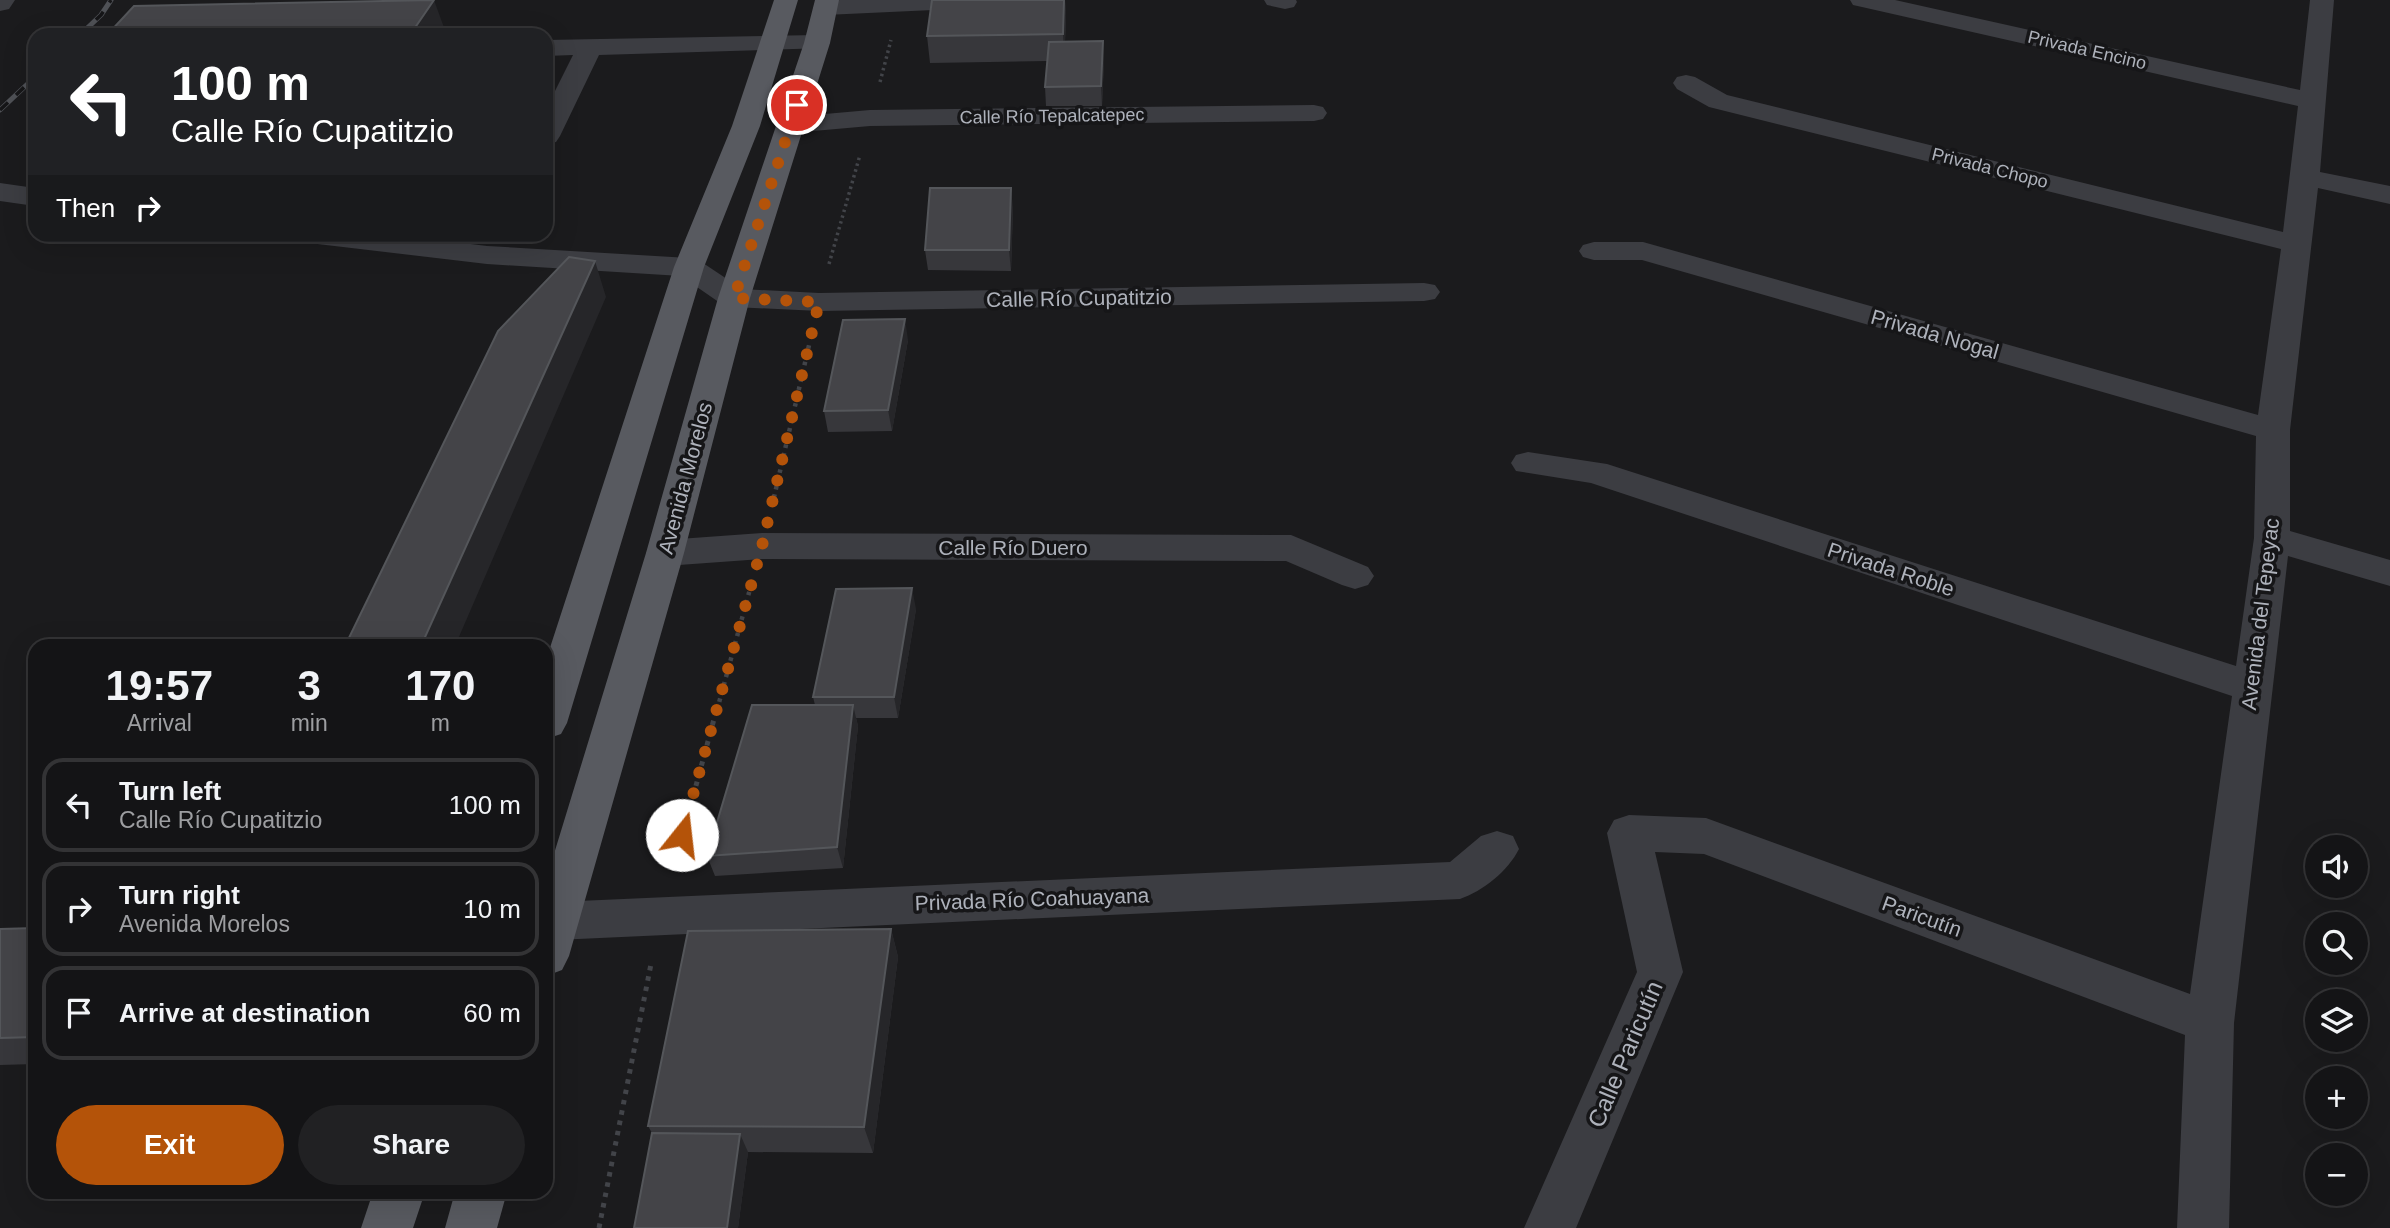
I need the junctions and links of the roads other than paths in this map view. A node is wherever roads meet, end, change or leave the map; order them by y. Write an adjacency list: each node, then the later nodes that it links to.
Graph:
1 (786, 0): 7 (main road)
2 (998, 0): 5 (street)
3 (1862, 0): 11 (street, Privada Encino)
4 (2322, 0): 11 (street, Avenida del Tepeyac)
5 (826, 4): 6 (main road, Avenida Morelos)
6 (817, 43): 7 (street); 14 (main road, Avenida Morelos)
7 (773, 45): 9 (street); 23 (main road)
8 (553, 48): 9 (street)
9 (589, 48): 13 (street)
10 (1686, 83): 21 (street, Privada Chopo)
11 (2312, 101): 15 (street, Avenida del Tepeyac)
12 (1314, 113): 14 (street, Calle Río Tepalcatepec)
13 (553, 122)
14 (790, 125): 25 (main road, Avenida Morelos)
15 (2305, 177): 17 (street); 21 (street, Avenida del Tepeyac)
16 (0, 192): 18 (street)
17 (2390, 195)
18 (28, 196)
19 (449, 242): 20 (street)
20 (492, 244): 23 (street)
21 (2297, 244): 26 (street, Avenida del Tepeyac)
22 (1594, 251): 26 (street, Privada Nogal)
23 (688, 267): 25 (street); 33 (main road)
24 (1424, 292): 25 (street, Calle Río Cupatitzio)
25 (734, 298): 29 (main road, Avenida Morelos)
26 (2273, 430): 28 (street, Avenida del Tepeyac)
27 (1528, 463): 32 (street, Privada Roble)
28 (2272, 538): 30 (street); 32 (street, Avenida del Tepeyac)
29 (665, 553): 31 (street, Calle Río Duero); 36 (main road, Avenida Morelos)
30 (2390, 573)
31 (1355, 576)
32 (2252, 687): 38 (street, Avenida del Tepeyac)
33 (553, 701)
34 (1629, 833): 38 (street, Paricutín); 43 (street, Calle Paricutín)
35 (1497, 849): 37 (street, Privada Río Coahuayana)
36 (553, 932)
37 (553, 939)
38 (2210, 1023): 44 (street, Avenida del Tepeyac)
39 (397, 1199): 41 (main road)
40 (479, 1199): 42 (main road)
41 (387, 1228)
42 (471, 1228)
43 (1550, 1228)
44 (2203, 1228)

